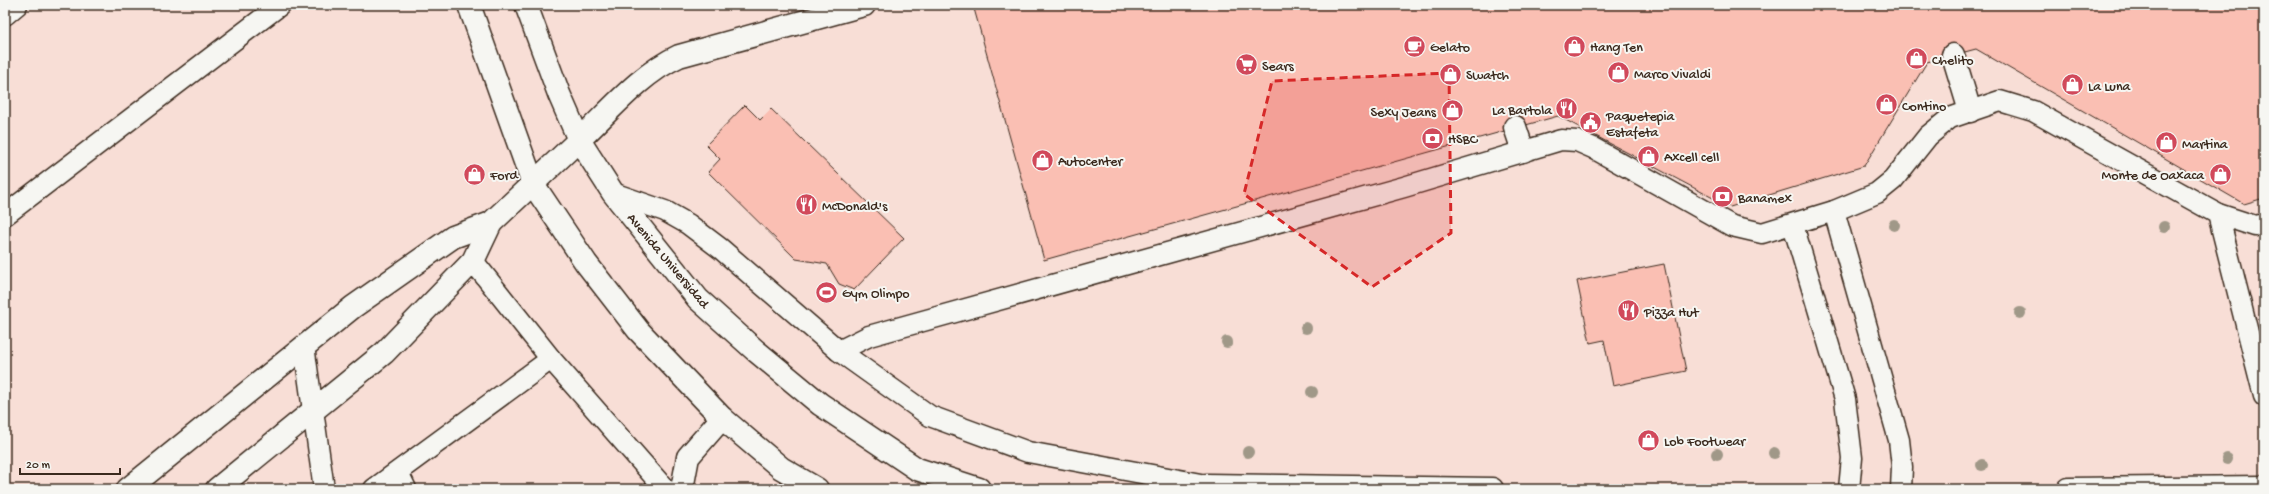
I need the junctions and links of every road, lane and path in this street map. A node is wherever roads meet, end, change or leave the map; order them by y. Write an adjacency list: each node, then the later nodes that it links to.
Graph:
1 (17, 5): 6 (lane)
2 (280, 5): 16 (lane)
3 (469, 5): 12 (main road)
4 (526, 5): 10 (main road, Avenida Universidad)
5 (864, 5): 10 (main road)
6 (5, 15)
7 (1953, 55): 8 (main road)
8 (1970, 112): 14 (lane); 15 (lane)
9 (1515, 127): 11 (main road)
10 (579, 140): 12 (main road); 13 (main road, Avenida Universidad)
11 (1523, 151): 19 (lane); 22 (lane)
12 (533, 184): 17 (main road); 26 (main road)
13 (613, 193): 22 (lane); 37 (main road, Avenida Universidad)
14 (1834, 211): 19 (lane); 40 (lane)
15 (2218, 214): 18 (lane); 24 (lane)
16 (5, 215)
17 (491, 223): 20 (main road); 21 (main road)
18 (2264, 224)
19 (1793, 225): 39 (lane)
20 (473, 261): 23 (lane); 25 (main road)
21 (304, 346): 25 (lane); 30 (main road)
22 (840, 351): 28 (lane)
23 (551, 359): 27 (lane); 34 (lane)
24 (2264, 396)
25 (314, 410): 31 (main road); 32 (lane)
26 (722, 418): 35 (main road); 36 (main road)
27 (402, 481): 33 (lane)
28 (1203, 487): 38 (main road)
29 (2264, 487): 41 (main road)
30 (128, 489)
31 (217, 489)
32 (324, 489)
33 (374, 489)
34 (665, 489)
35 (682, 489)
36 (817, 489)
37 (978, 489)
38 (1492, 489)
39 (1849, 489)
40 (1901, 489)
41 (2069, 489)

